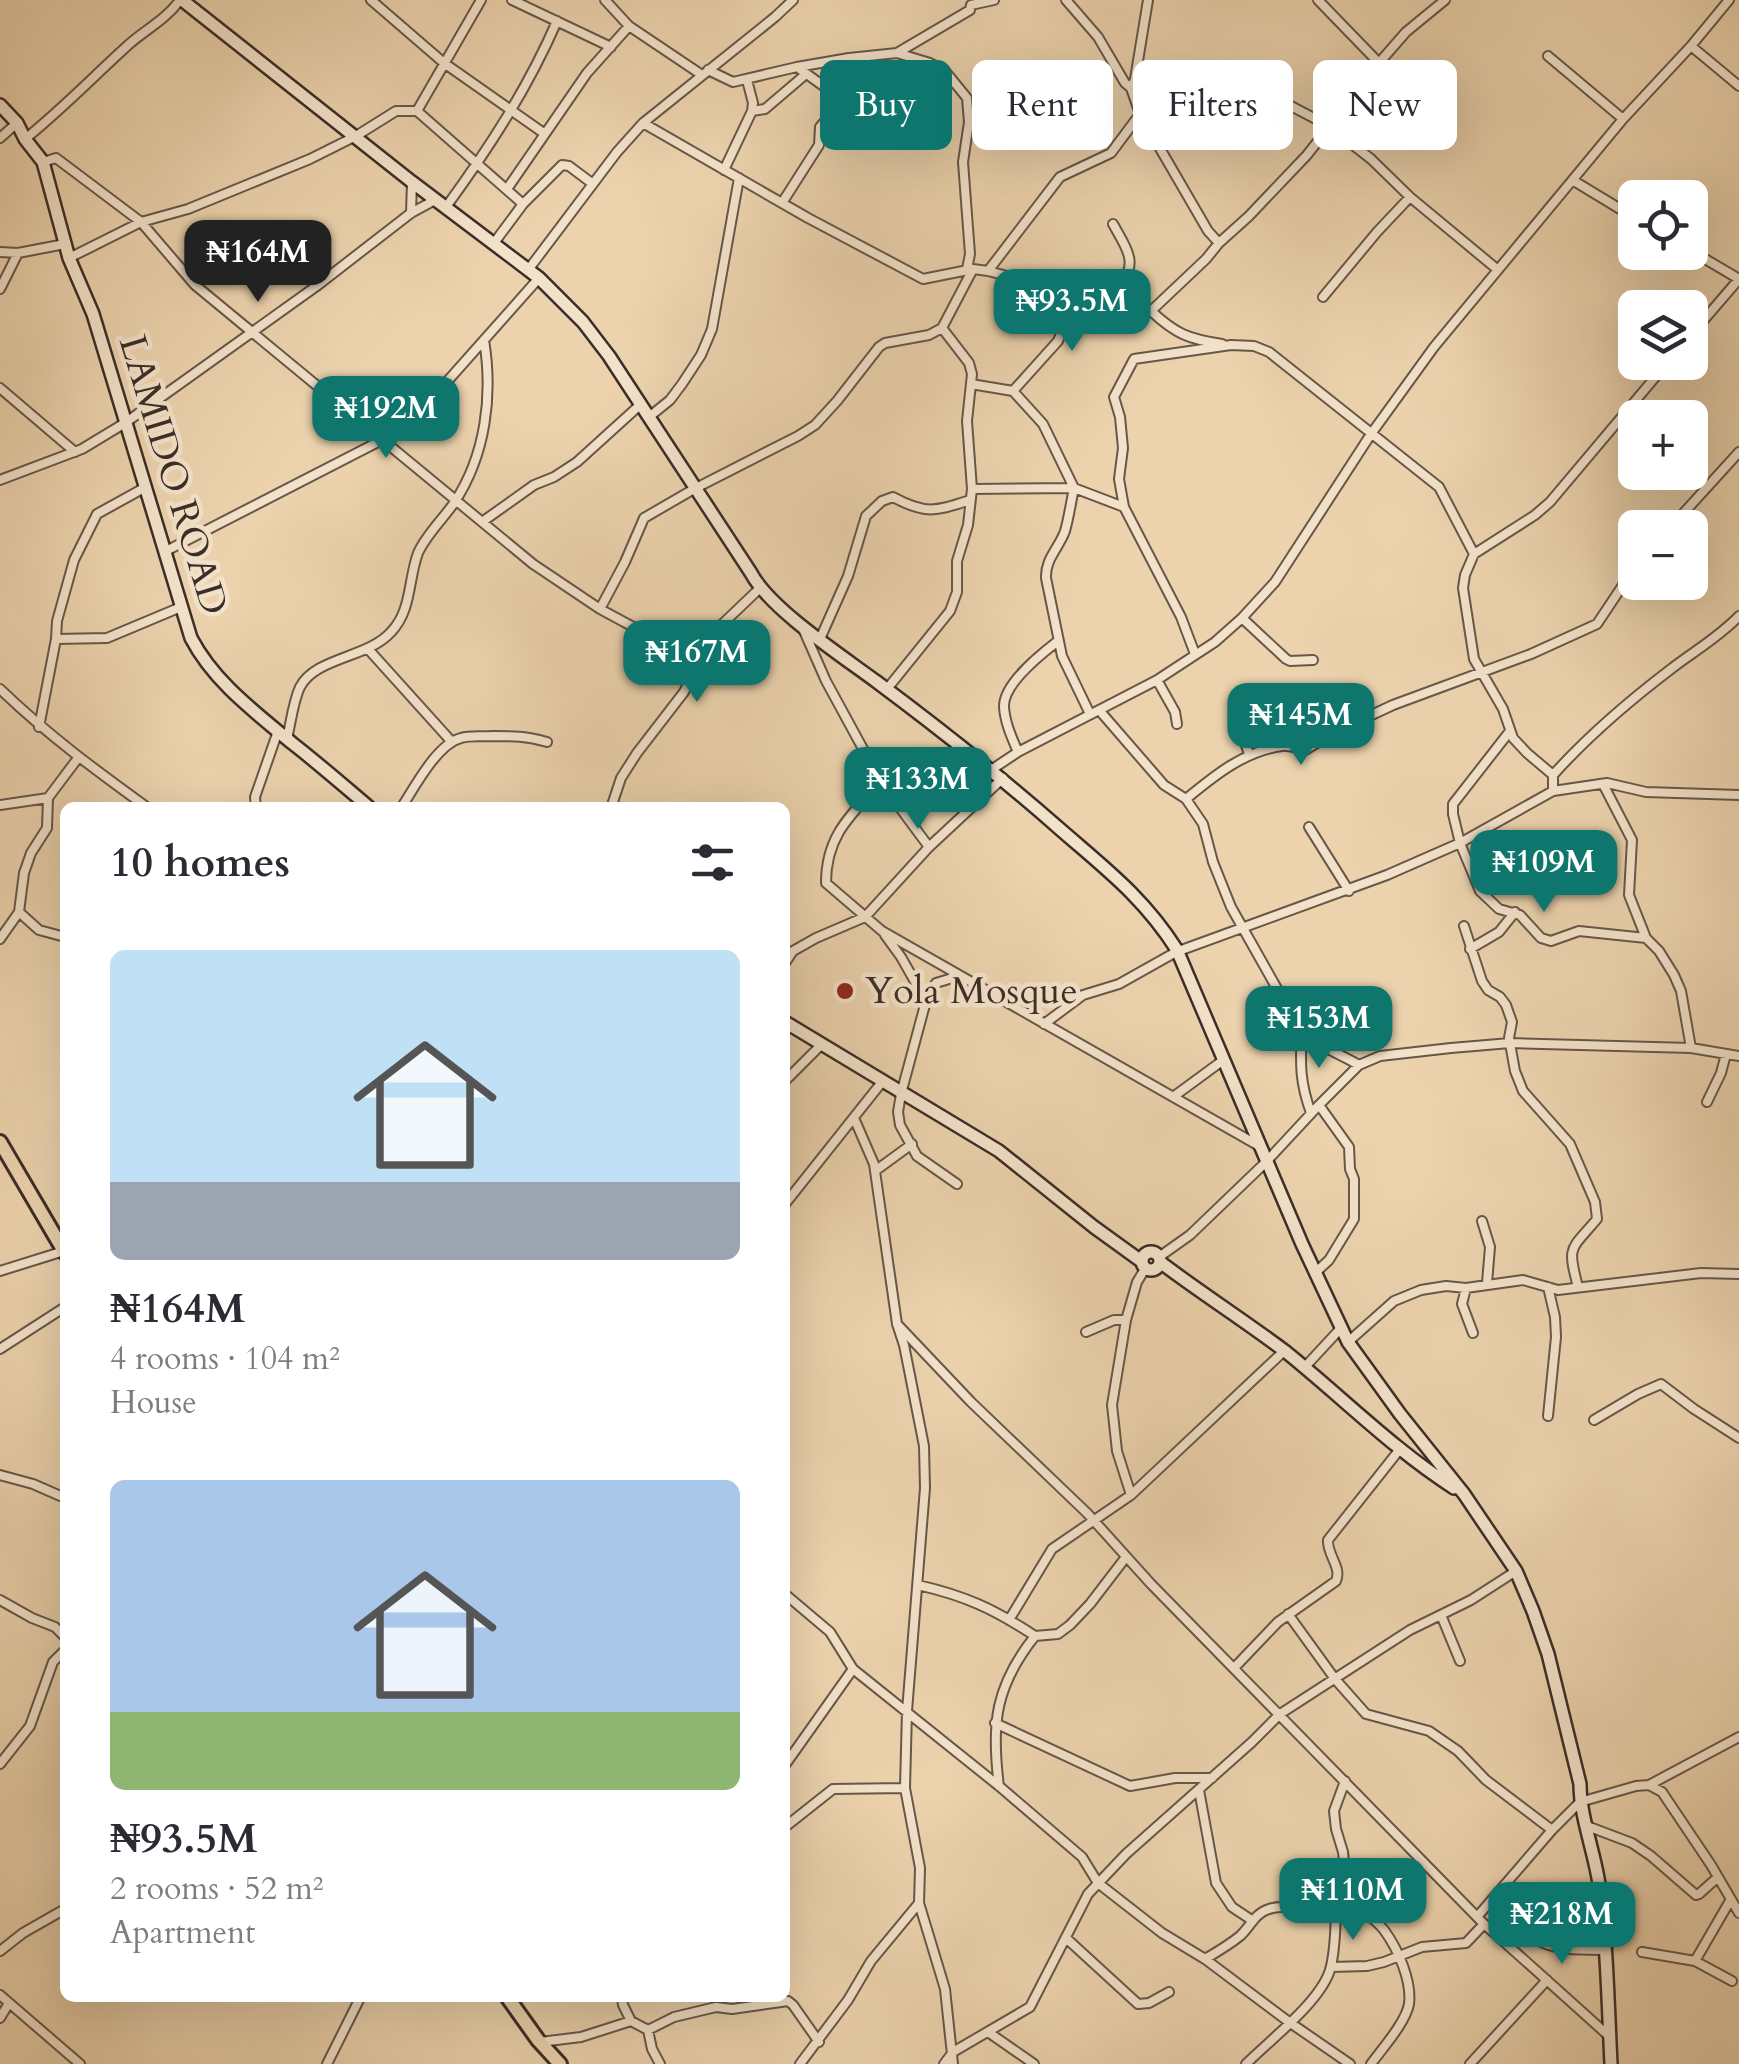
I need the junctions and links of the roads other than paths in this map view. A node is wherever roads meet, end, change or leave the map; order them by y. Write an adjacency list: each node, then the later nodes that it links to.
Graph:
1 (181, 0): 41 (main road); 43 (street)
2 (371, 0): 22 (street)
3 (481, 0): 22 (street)
4 (512, 0): 14 (street)
5 (605, 0): 15 (street)
6 (793, 0): 24 (street)
7 (994, 0): 13 (street)
8 (1066, 0): 29 (street)
9 (1148, 0): 29 (street)
10 (1318, 0): 20 (street)
11 (1446, 0): 21 (street)
12 (1729, 0): 17 (street)
13 (970, 2): 18 (street)
14 (557, 21): 16 (street); 34 (street)
15 (629, 26): 16 (street); 24 (street)
16 (610, 46): 40 (street)
17 (1691, 46): 28 (street); 35 (street)
18 (897, 53): 23 (street); 70 (street)
19 (1548, 56): 35 (street)
20 (1375, 60)
21 (1381, 60)
22 (444, 63): 33 (street); 34 (street)
23 (796, 67): 25 (street); 26 (street)
24 (705, 72): 26 (street); 37 (street)
25 (806, 74): 27 (street); 32 (street)
26 (747, 80): 32 (street)
27 (820, 84)
28 (1739, 86)
29 (1131, 88): 30 (street)
30 (1133, 94)
31 (0, 105): 36 (main road, LAMIDO ROAD)
32 (752, 110): 49 (street)
33 (417, 111): 41 (street); 48 (street)
34 (511, 111): 40 (street); 48 (street)
35 (1624, 120): 51 (street)
36 (17, 123): 42 (street); 43 (main road, LAMIDO ROAD)
37 (643, 123): 49 (street); 53 (street)
38 (1133, 123): 71 (street)
39 (820, 127): 57 (street)
40 (545, 134): 54 (street)
41 (356, 136): 52 (main road); 61 (street)
42 (0, 138)
43 (25, 139): 47 (main road, LAMIDO ROAD)
44 (1313, 147): 63 (street)
45 (1161, 150): 63 (street)
46 (1360, 150): 55 (street)
47 (42, 162): 61 (street); 64 (main road, LAMIDO ROAD)
48 (477, 164): 54 (street); 56 (street)
49 (724, 170): 50 (street)
50 (739, 178): 57 (street); 90 (street)
51 (1574, 181): 59 (street); 72 (street)
52 (412, 182): 56 (main road); 60 (street)
53 (594, 184): 58 (street); 73 (street)
54 (507, 189): 58 (street)
55 (1410, 196): 72 (street); 77 (street)
56 (441, 203): 60 (street); 65 (main road)
57 (782, 203): 70 (street)
58 (523, 204): 65 (street)
59 (1618, 208)
60 (411, 213): 82 (street)
61 (141, 222): 68 (street); 82 (street)
62 (1113, 224): 78 (street)
63 (1218, 242): 79 (street)
64 (65, 244): 67 (street); 68 (main road, LAMIDO ROAD)
65 (494, 244): 73 (main road)
66 (0, 252): 67 (street)
67 (18, 253): 75 (street)
68 (69, 258): 91 (main road, LAMIDO ROAD)
69 (1708, 261): 74 (street)
70 (974, 269): 71 (street); 81 (street)
71 (988, 270): 76 (street)
72 (1498, 270): 92 (street)
73 (534, 274): 83 (street); 89 (main road)
74 (1739, 279): 80 (street)
75 (0, 289)
76 (1064, 290): 78 (street); 88 (street)
77 (1323, 296)
78 (1114, 304): 79 (street)
79 (1152, 310): 84 (street)
80 (1708, 315)
81 (942, 328): 86 (street); 98 (street)
82 (253, 333): 91 (street); 93 (street)
83 (484, 340): 93 (street); 101 (street)
84 (1231, 346): 92 (street); 103 (street)
85 (1653, 380): 107 (street)
86 (971, 384): 88 (street); 100 (street)
87 (0, 388): 94 (street)
88 (1013, 391): 99 (street)
89 (641, 404): 90 (main road); 105 (street)
90 (649, 417): 98 (main road)
91 (125, 423): 94 (street); 97 (main road, LAMIDO ROAD)
92 (1371, 434): 107 (street); 113 (street)
93 (388, 442): 101 (street); 106 (street)
94 (75, 452): 96 (street)
95 (1739, 452): 104 (street)
96 (0, 480)
97 (144, 488): 106 (main road, LAMIDO ROAD); 116 (street)
98 (694, 488): 108 (main road); 111 (street)
99 (1074, 488): 100 (street); 103 (street); 118 (street)
100 (972, 489): 102 (street)
101 (456, 500): 105 (street); 119 (street)
102 (970, 500): 117 (street); 125 (street)
103 (1124, 506): 120 (street)
104 (1686, 510)
105 (482, 522): 111 (street)
106 (164, 552): 110 (main road, LAMIDO ROAD)
107 (1474, 554): 122 (street)
108 (760, 589): 114 (main road); 115 (street)
109 (1618, 593): 122 (street)
110 (181, 607): 116 (street); 131 (main road, LAMIDO ROAD)
111 (600, 609): 115 (street)
112 (1739, 616): 138 (street)
113 (1242, 618): 120 (street); 121 (street)
114 (802, 624): 117 (main road); 140 (street)
115 (714, 632): 150 (street)
116 (56, 639): 129 (street)
117 (820, 639): 125 (main road)
118 (1058, 641): 126 (street); 134 (street)
119 (370, 650): 131 (street); 132 (street)
120 (1195, 654): 123 (street)
121 (1313, 660)
122 (1481, 671): 130 (street); 135 (street)
123 (1157, 680): 126 (street); 128 (street)
124 (0, 689): 129 (street)
125 (886, 689): 137 (main road)
126 (1095, 712): 134 (street); 145 (street)
127 (1235, 713): 135 (street)
128 (1176, 724)
129 (39, 727): 136 (street)
130 (1510, 731): 138 (street); 153 (street)
131 (283, 735): 147 (street); 148 (main road, LAMIDO ROAD)
132 (451, 741): 133 (street); 149 (street)
133 (546, 742)
134 (1018, 752): 137 (street)
135 (1249, 754): 145 (street)
136 (78, 758): 144 (street); 146 (street)
137 (991, 770): 139 (main road)
138 (1554, 775): 142 (street)
139 (1003, 778): 154 (street); 166 (main road)
140 (880, 782): 154 (street); 158 (street)
141 (1603, 784): 142 (street); 143 (street); 163 (street)
142 (1553, 791): 153 (street)
143 (1739, 795)
144 (48, 798): 151 (street); 156 (street)
145 (1186, 799): 160 (street)
146 (140, 802)
147 (255, 802)
148 (363, 802)
149 (405, 802)
150 (613, 802)
151 (0, 806)
152 (1309, 826): 155 (street)
153 (1460, 843): 155 (street); 157 (street)
154 (929, 847): 158 (street)
155 (1349, 891): 160 (street)
156 (19, 912): 162 (street); 164 (street)
157 (1515, 912): 163 (street); 165 (street)
158 (865, 917): 161 (street); 167 (street)
159 (1464, 926): 165 (street)
160 (1244, 929): 166 (street); 172 (street)
161 (882, 931): 168 (street); 169 (street)
162 (60, 936)
163 (1646, 938): 175 (street)
164 (0, 939)
165 (1470, 949): 173 (street)
166 (1176, 952): 170 (street); 178 (main road)
167 (790, 956)
168 (959, 976): 169 (street); 170 (street)
169 (926, 1001): 182 (street)
170 (1044, 1024): 183 (street)
171 (790, 1025): 174 (main road)
172 (1302, 1033): 179 (street); 186 (street)
173 (1510, 1044): 175 (street); 179 (street); 204 (street)
174 (821, 1045): 180 (street); 181 (main road)
175 (1691, 1048): 176 (street)
176 (1726, 1054): 177 (street); 184 (street)
177 (1739, 1056)
178 (1222, 1061): 183 (street); 190 (main road)
179 (1359, 1065): 185 (street)
180 (790, 1076)
181 (882, 1082): 182 (main road); 187 (street)
182 (900, 1094): 189 (street); 198 (main road)
183 (1173, 1098): 190 (street)
184 (1707, 1102)
185 (1318, 1104): 186 (street); 200 (street)
186 (1311, 1113): 191 (street)
187 (854, 1118): 192 (street); 194 (street)
188 (0, 1142): 196 (main road)
189 (912, 1144): 192 (street); 193 (street)
190 (1261, 1148): 191 (main road)
191 (1266, 1162): 198 (street); 200 (main road)
192 (875, 1171): 208 (street)
193 (958, 1184)
194 (790, 1198)
195 (1482, 1222): 202 (street)
196 (60, 1245)
197 (60, 1253): 199 (street)
198 (1151, 1262): 207 (street); 214 (main road)
199 (0, 1271)
200 (1315, 1273): 209 (main road)
201 (1739, 1274): 204 (street)
202 (1487, 1283): 203 (street); 205 (street)
203 (1548, 1287): 204 (street); 216 (street)
204 (1578, 1287)
205 (1466, 1288): 211 (street); 212 (street)
206 (60, 1311): 213 (street)
207 (1126, 1320): 210 (street); 222 (street)
208 (897, 1324): 224 (street); 227 (street)
209 (1341, 1328): 212 (main road); 215 (street)
210 (1086, 1332)
211 (1473, 1332)
212 (1348, 1342): 221 (main road)
213 (0, 1349)
214 (1284, 1351): 215 (main road); 222 (street)
215 (1304, 1368): 219 (main road)
216 (1548, 1416)
217 (1594, 1420): 218 (street)
218 (1739, 1438)
219 (1400, 1449): 221 (main road); 230 (street)
220 (0, 1475): 223 (street)
221 (1464, 1494): 226 (main road)
222 (1131, 1495): 224 (street)
223 (60, 1496)
224 (1094, 1521): 225 (street); 232 (street)
225 (1126, 1556): 234 (street); 237 (street)
226 (1516, 1571): 231 (street); 252 (main road)
227 (918, 1585): 232 (street); 240 (street)
228 (790, 1598): 238 (street)
229 (0, 1600): 233 (street)
230 (1288, 1614): 237 (street); 239 (street)
231 (1441, 1614): 236 (street); 239 (street)
232 (1009, 1620): 234 (street)
233 (60, 1632)
234 (1035, 1636): 242 (street)
235 (60, 1655): 245 (street)
236 (1460, 1661)
237 (1234, 1667): 241 (street)
238 (853, 1668): 240 (street); 244 (street)
239 (1335, 1679): 241 (street); 255 (street)
240 (907, 1711): 249 (street); 250 (street)
241 (1280, 1714): 246 (street); 247 (street)
242 (995, 1723): 246 (street); 249 (street)
243 (1739, 1737): 248 (street)
244 (790, 1758)
245 (0, 1764)
246 (1212, 1778): 251 (street)
247 (1345, 1781): 260 (street); 264 (street)
248 (1649, 1785): 252 (street); 256 (street)
249 (999, 1786): 257 (street)
250 (905, 1788): 253 (street); 259 (street)
251 (1199, 1790): 257 (street); 265 (street)
252 (1580, 1802): 254 (main road); 255 (street)
253 (790, 1822)
254 (1588, 1826): 256 (street); 270 (main road)
255 (1552, 1830): 264 (street)
256 (1718, 1877): 258 (street)
257 (1098, 1883): 267 (street); 273 (street)
258 (1731, 1898): 262 (street); 274 (street)
259 (919, 1903): 293 (street); 294 (street)
260 (1354, 1904): 263 (street); 272 (street)
261 (60, 1912): 269 (street)
262 (1739, 1913)
263 (1336, 1915): 265 (street); 275 (street)
264 (1477, 1917): 266 (street)
265 (1252, 1921): 273 (street)
266 (1484, 1924): 272 (street); 276 (street)
267 (1066, 1938): 278 (street); 290 (street)
268 (1534, 1938): 270 (street)
269 (0, 1950)
270 (1604, 1950): 291 (main road)
271 (1642, 1952): 274 (street)
272 (1398, 1955): 275 (street); 305 (street)
273 (1205, 1959): 288 (street)
274 (1695, 1961): 277 (street)
275 (1331, 1967): 288 (street)
276 (1546, 1980): 291 (street); 306 (street)
277 (1732, 1980)
278 (1169, 1992)
279 (0, 1996): 285 (street)
280 (358, 2002): 296 (street)
281 (511, 2002): 292 (main road)
282 (622, 2002): 287 (street)
283 (781, 2002): 289 (street)
284 (790, 2002): 293 (street)
285 (9, 2003): 286 (street); 295 (street)
286 (0, 2018)
287 (631, 2022): 289 (street); 292 (street)
288 (1289, 2022): 303 (street); 304 (street)
289 (648, 2030): 298 (street)
290 (988, 2032): 294 (street); 302 (street)
291 (1610, 2037): 307 (main road)
292 (540, 2042): 297 (main road)
293 (819, 2042): 299 (street)
294 (952, 2052): 300 (street); 301 (street)
295 (80, 2064)
296 (327, 2064)
297 (560, 2064)
298 (660, 2064)
299 (800, 2064)
300 (944, 2064)
301 (954, 2064)
302 (1034, 2064)
303 (1246, 2064)
304 (1350, 2064)
305 (1371, 2064)
306 (1470, 2064)
307 (1611, 2064)

